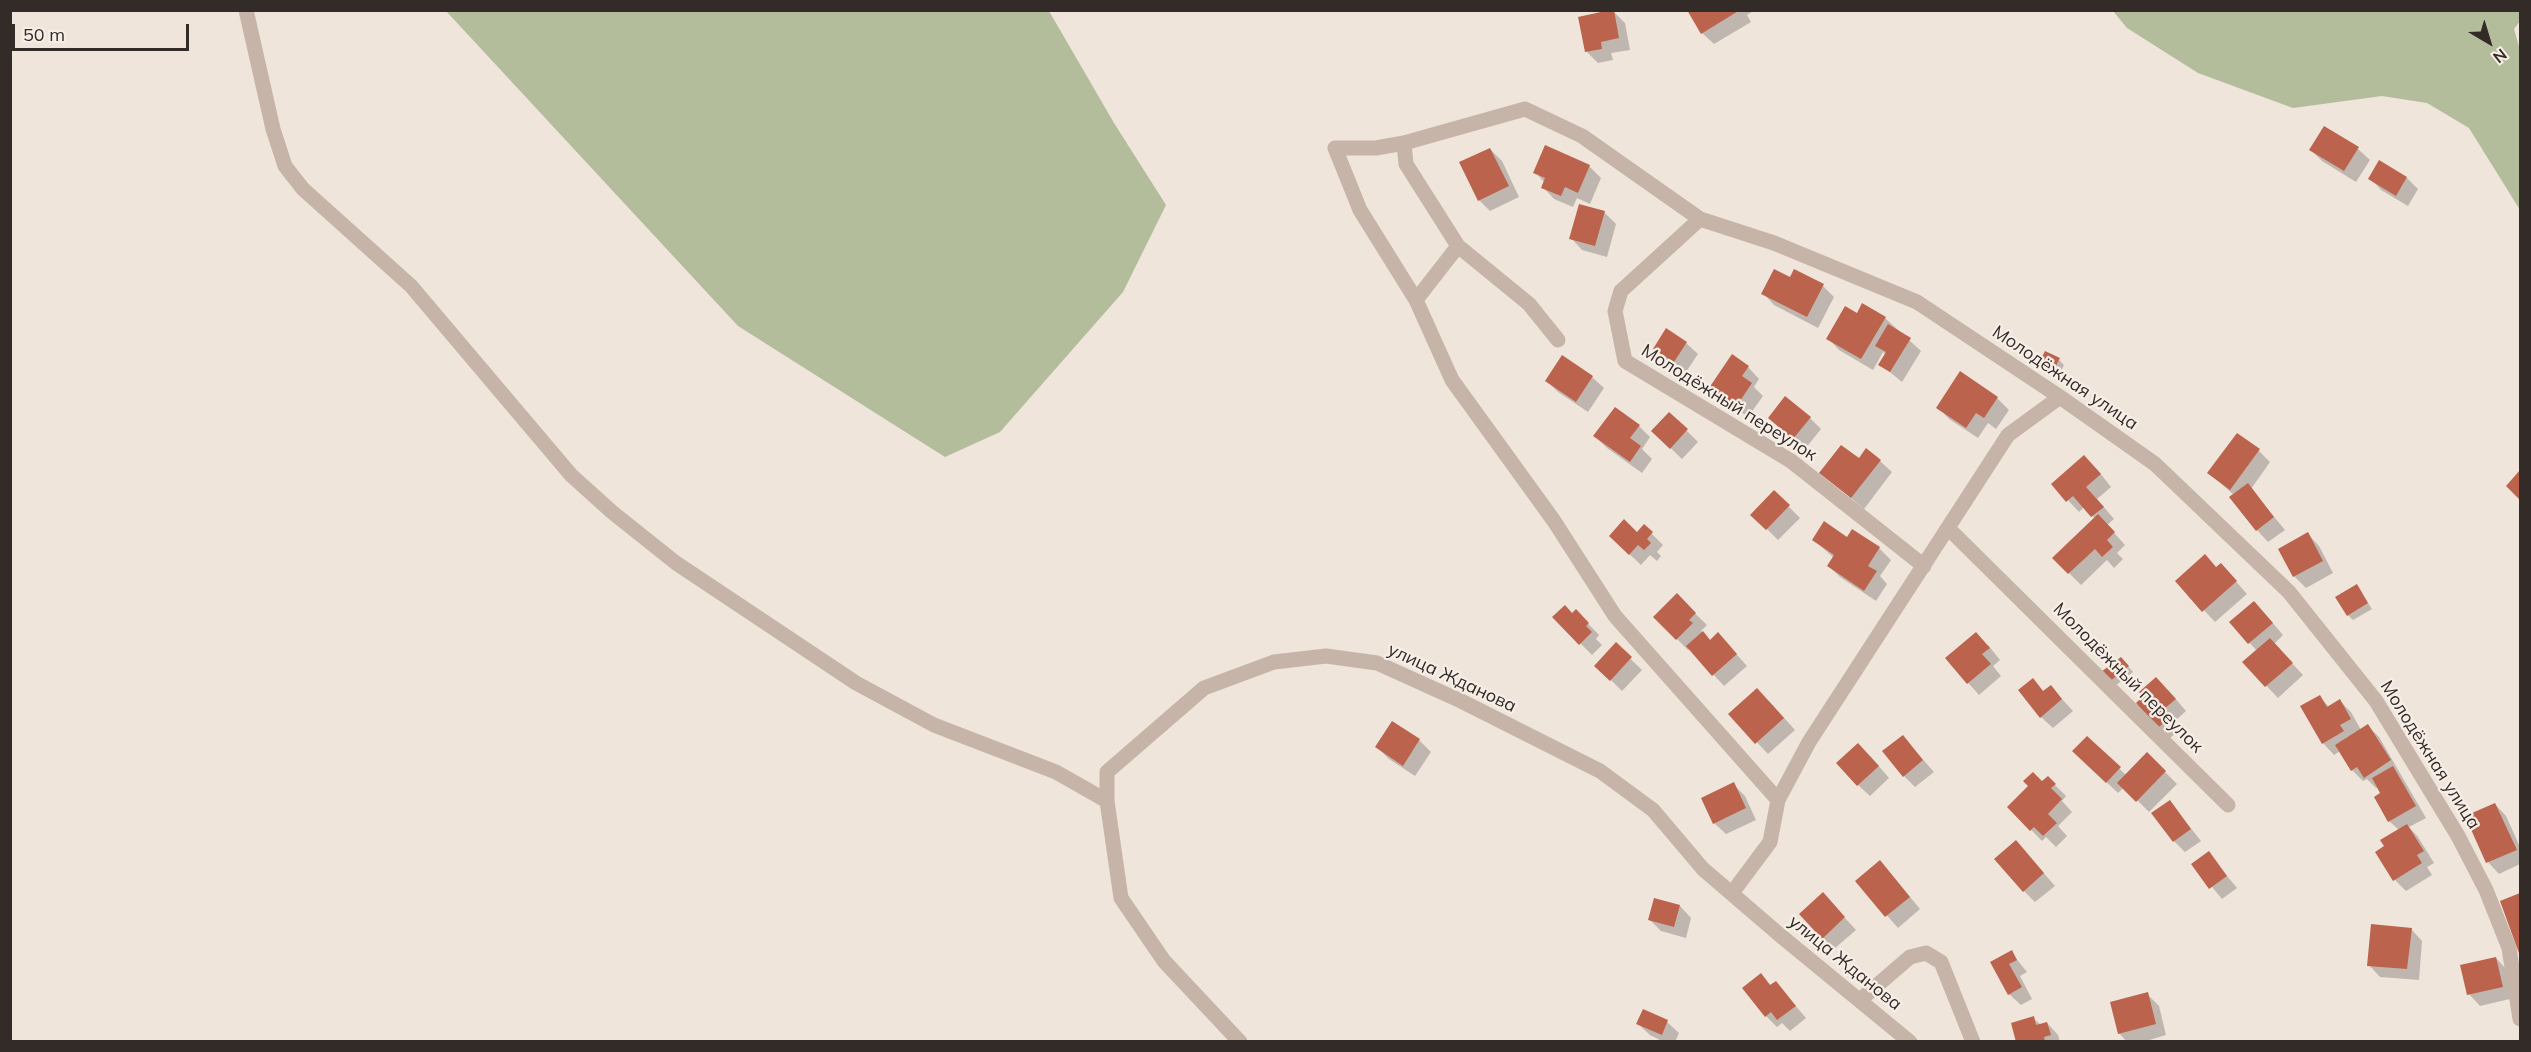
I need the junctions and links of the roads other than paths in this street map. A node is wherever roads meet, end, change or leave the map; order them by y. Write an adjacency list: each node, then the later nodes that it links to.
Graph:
1 (246, 10): 11 (street)
2 (1404, 142): 3 (street, Молодёжная улица); 4 (street); 5 (street, Молодёжная улица)
3 (1700, 219): 7 (street, Молодёжная улица); 9 (street, Молодёжный переулок)
4 (1458, 246): 5 (street); 6 (street)
5 (1416, 300): 10 (street)
6 (1558, 340)
7 (2060, 397): 8 (street); 15 (street, Молодёжная улица)
8 (1948, 529): 9 (street); 12 (street, Молодёжный переулок)
9 (1924, 566): 10 (street)
10 (1778, 800): 13 (street)
11 (1107, 801): 13 (street, улица Жданова); 16 (street, улица Жданова)
12 (2228, 805)
13 (1732, 893): 14 (street, улица Жданова)
14 (1860, 1000): 17 (street, улица Жданова); 18 (street)
15 (2520, 1019)
16 (1240, 1041)
17 (1910, 1041)
18 (1973, 1041)

